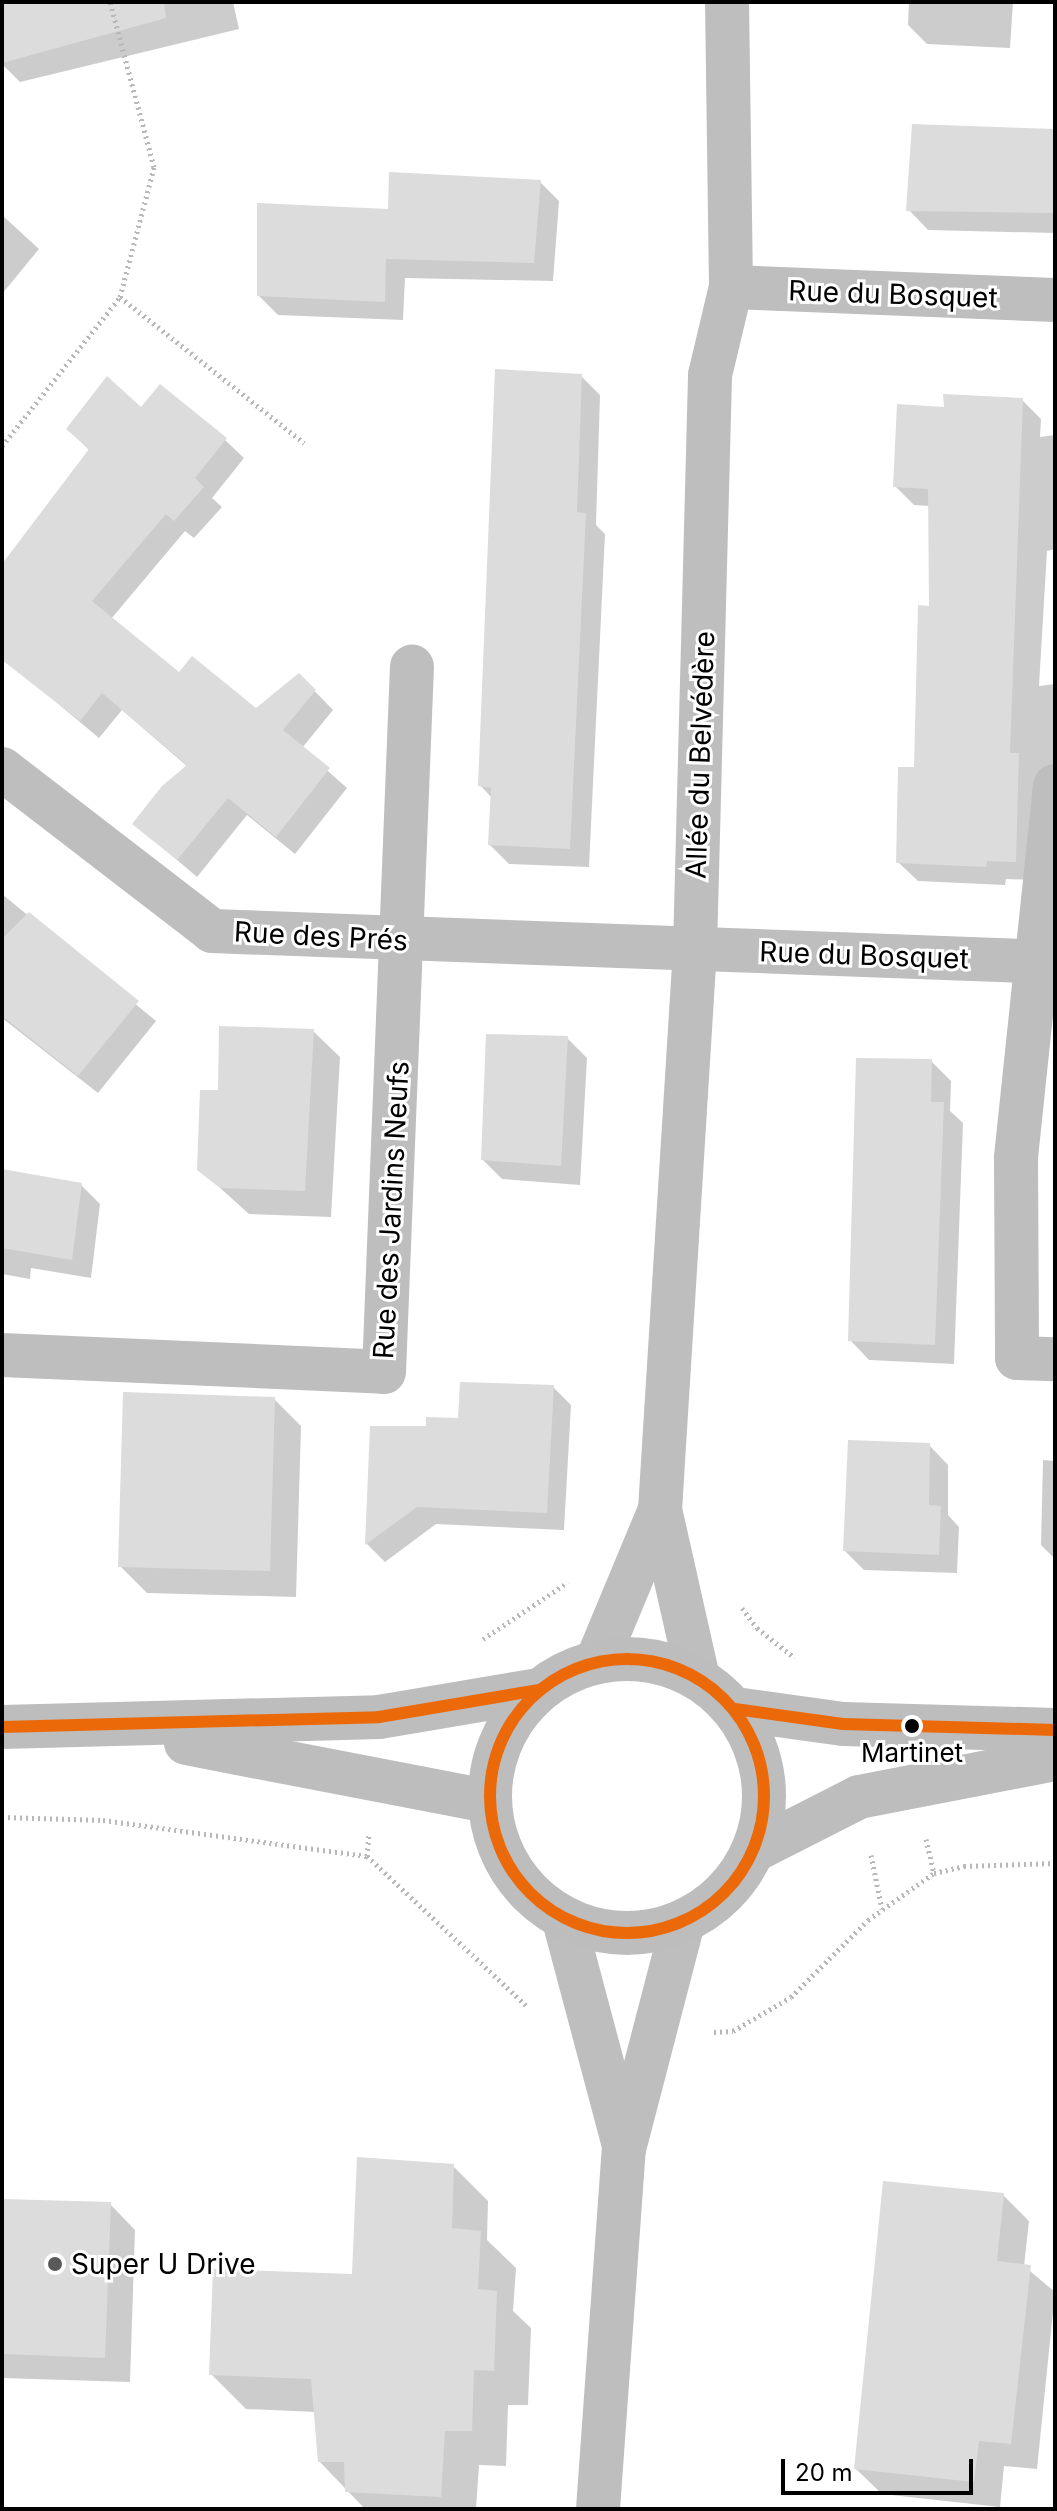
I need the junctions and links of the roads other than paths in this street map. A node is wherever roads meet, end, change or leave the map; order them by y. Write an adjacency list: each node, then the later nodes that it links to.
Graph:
1 (727, 2): 2 (street, Allée du Belvédère)
2 (731, 287): 3 (street, Rue du Bosquet); 8 (street, Allée du Belvédère)
3 (1055, 300)
4 (412, 667): 7 (street, Rue des Jardins Neufs)
5 (2, 769): 7 (street, Rue des Prés)
6 (1055, 786): 9 (street)
7 (404, 940): 8 (street, Rue des Prés); 12 (street, Rue des Jardins Neufs)
8 (695, 949): 9 (street, Rue du Bosquet); 14 (street, Allée du Belvédère)
9 (1048, 972): 11 (street)
10 (1055, 1129): 11 (street)
11 (1016, 1158): 13 (street)
12 (2, 1355)
13 (1055, 1359)
14 (660, 1510): 15 (street, Allée du Belvédère); 16 (street, Allée du Belvédère)
15 (597, 1661): 16 (main road); 17 (main road)
16 (698, 1678): 18 (main road)
17 (538, 1690): 20 (main road); 23 (main road)
18 (735, 1709): 21 (main road); 24 (main road)
19 (2, 1727): 20 (main road)
20 (109, 1728): 23 (main road)
21 (1055, 1730)
22 (1055, 1759): 24 (main road)
23 (488, 1801): 25 (main road)
24 (755, 1850): 26 (main road)
25 (564, 1920): 26 (main road); 27 (street)
26 (683, 1923): 27 (street)
27 (624, 2149): 28 (street)
28 (598, 2509)

